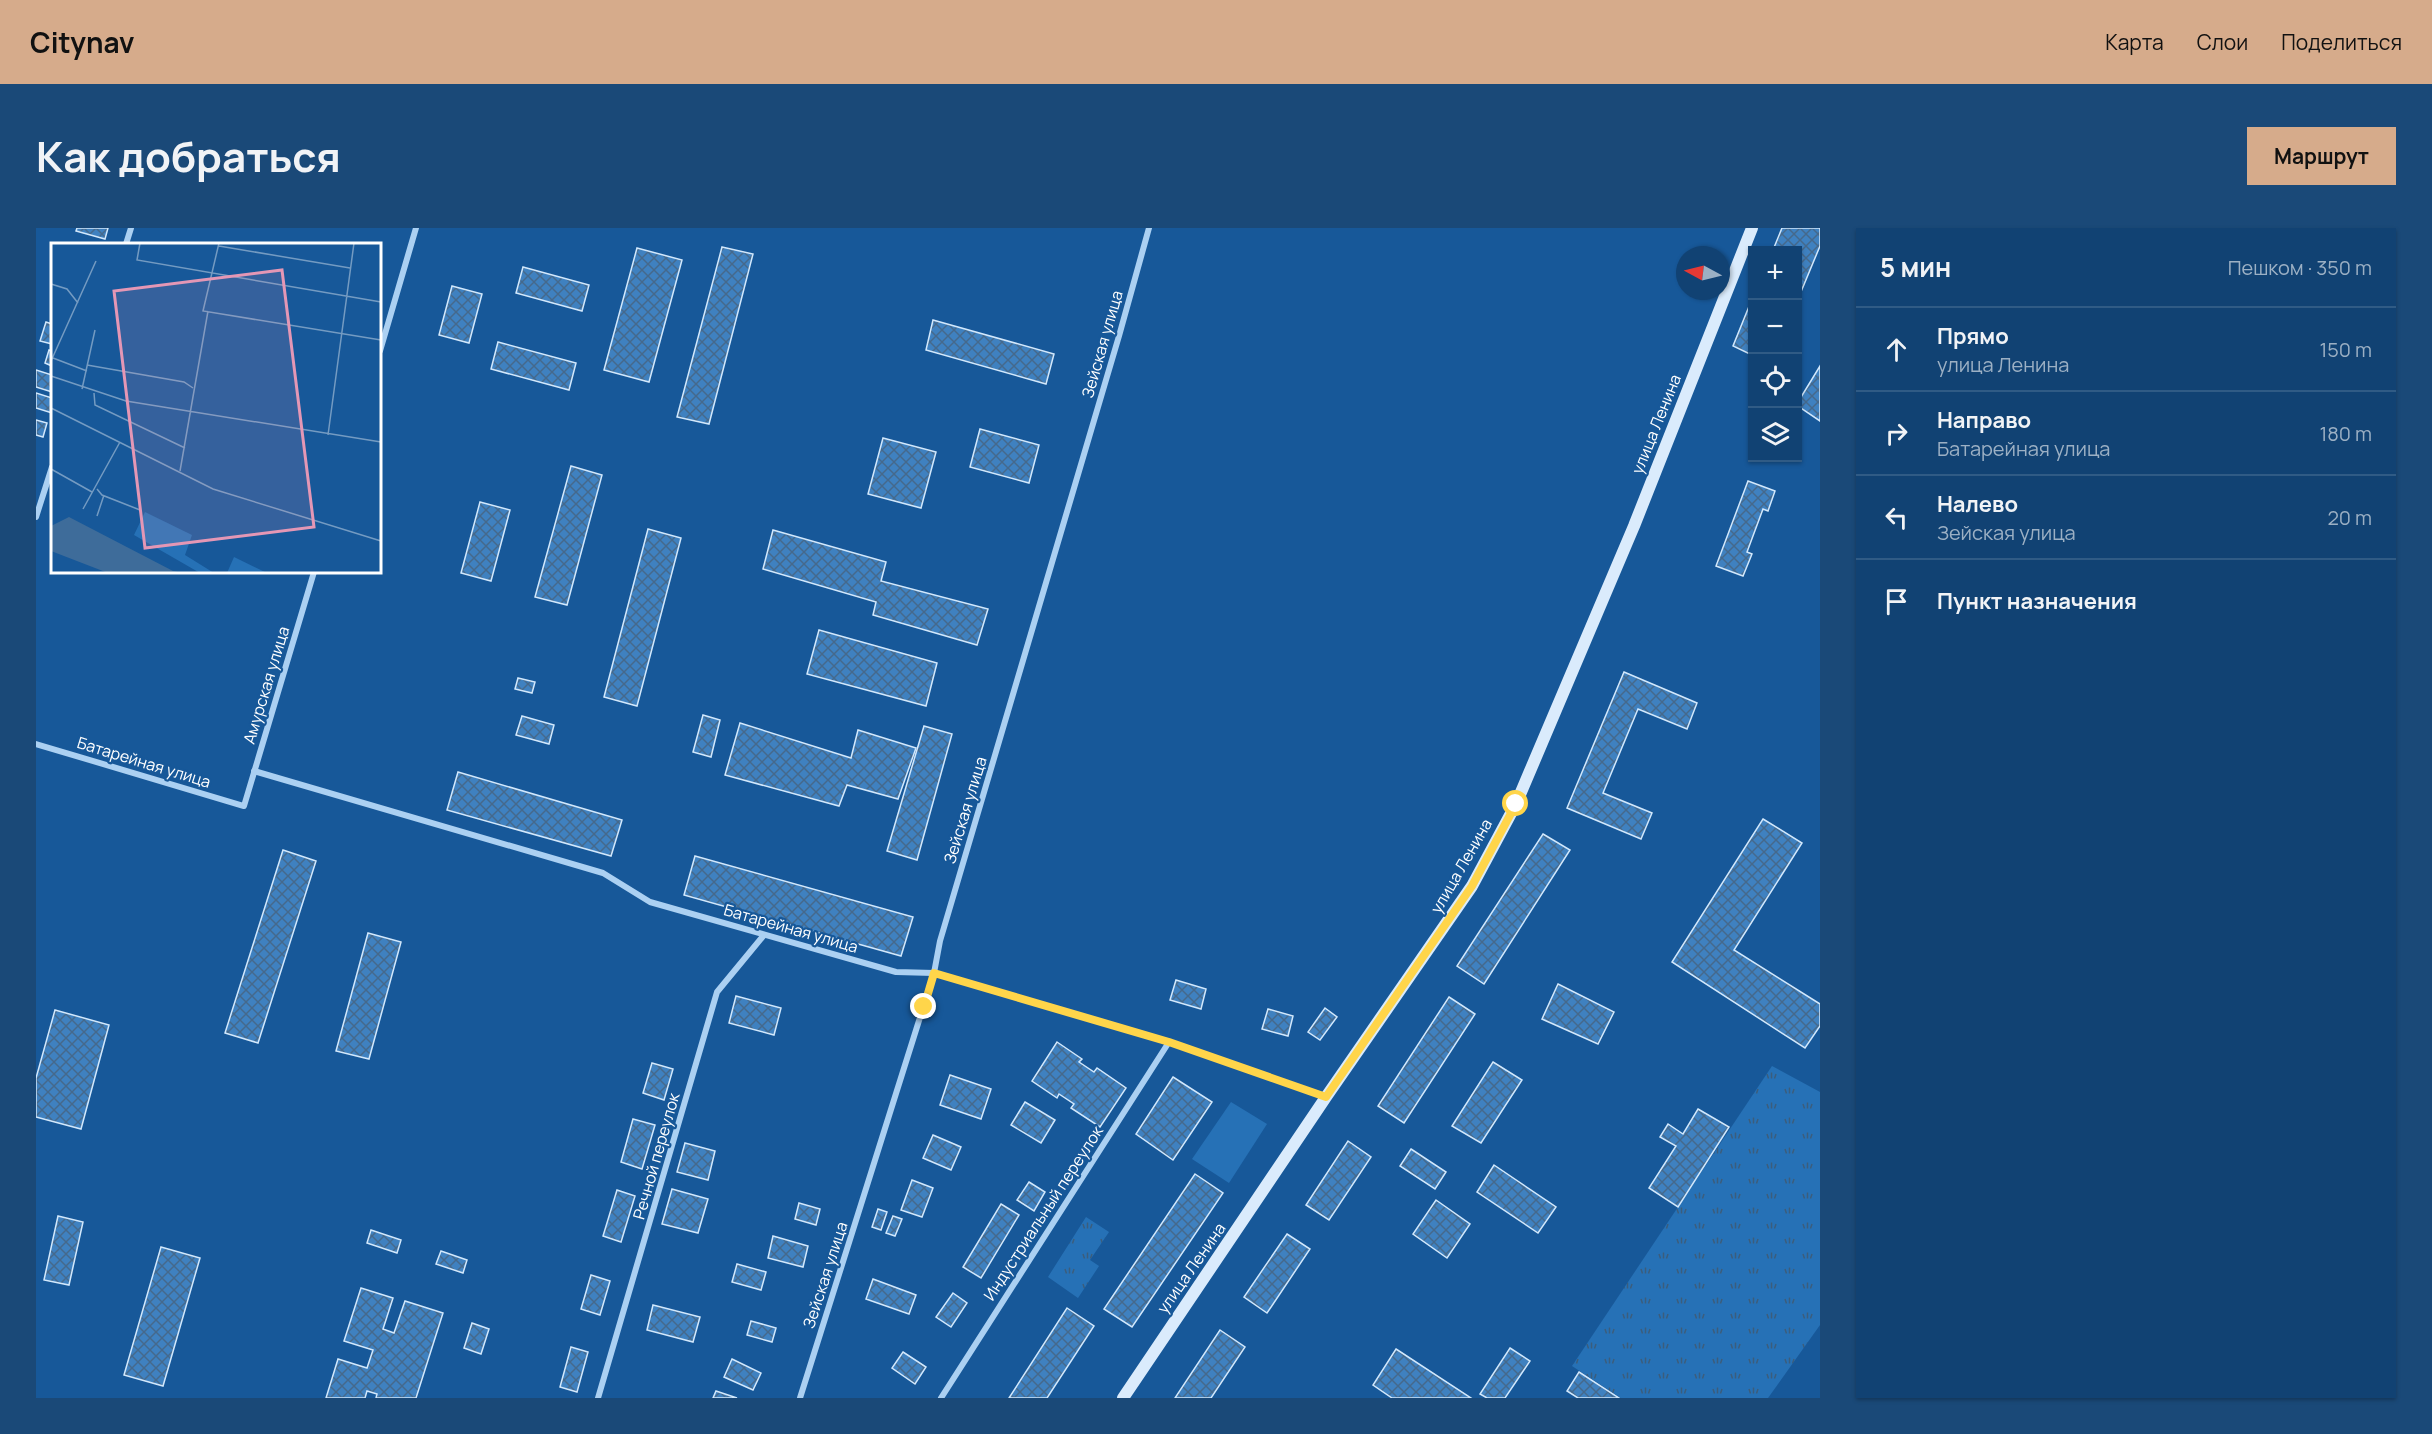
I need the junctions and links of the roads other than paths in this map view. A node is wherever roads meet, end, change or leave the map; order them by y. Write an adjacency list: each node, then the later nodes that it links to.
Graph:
1 (131, 228): 5 (street)
2 (416, 228): 6 (street)
3 (1149, 228): 14 (street, Зейская улица)
4 (1752, 228): 16 (main road, улица Ленина)
5 (126, 243)
6 (381, 348)
7 (51, 470): 8 (street)
8 (36, 517)
9 (314, 573): 11 (street, Амурская улица)
10 (36, 744): 12 (street, Батарейная улица)
11 (254, 771): 12 (street, Амурская улица); 13 (street, Батарейная улица)
12 (244, 806)
13 (764, 934): 14 (street, Батарейная улица); 17 (street, Речной переулок)
14 (934, 973): 15 (street, Батарейная улица); 18 (street, Зейская улица)
15 (1169, 1042): 16 (street, Батарейная улица); 19 (street, Индустриальный переулок)
16 (1326, 1097): 20 (main road, улица Ленина)
17 (598, 1398)
18 (800, 1398)
19 (940, 1398)
20 (1123, 1398)

